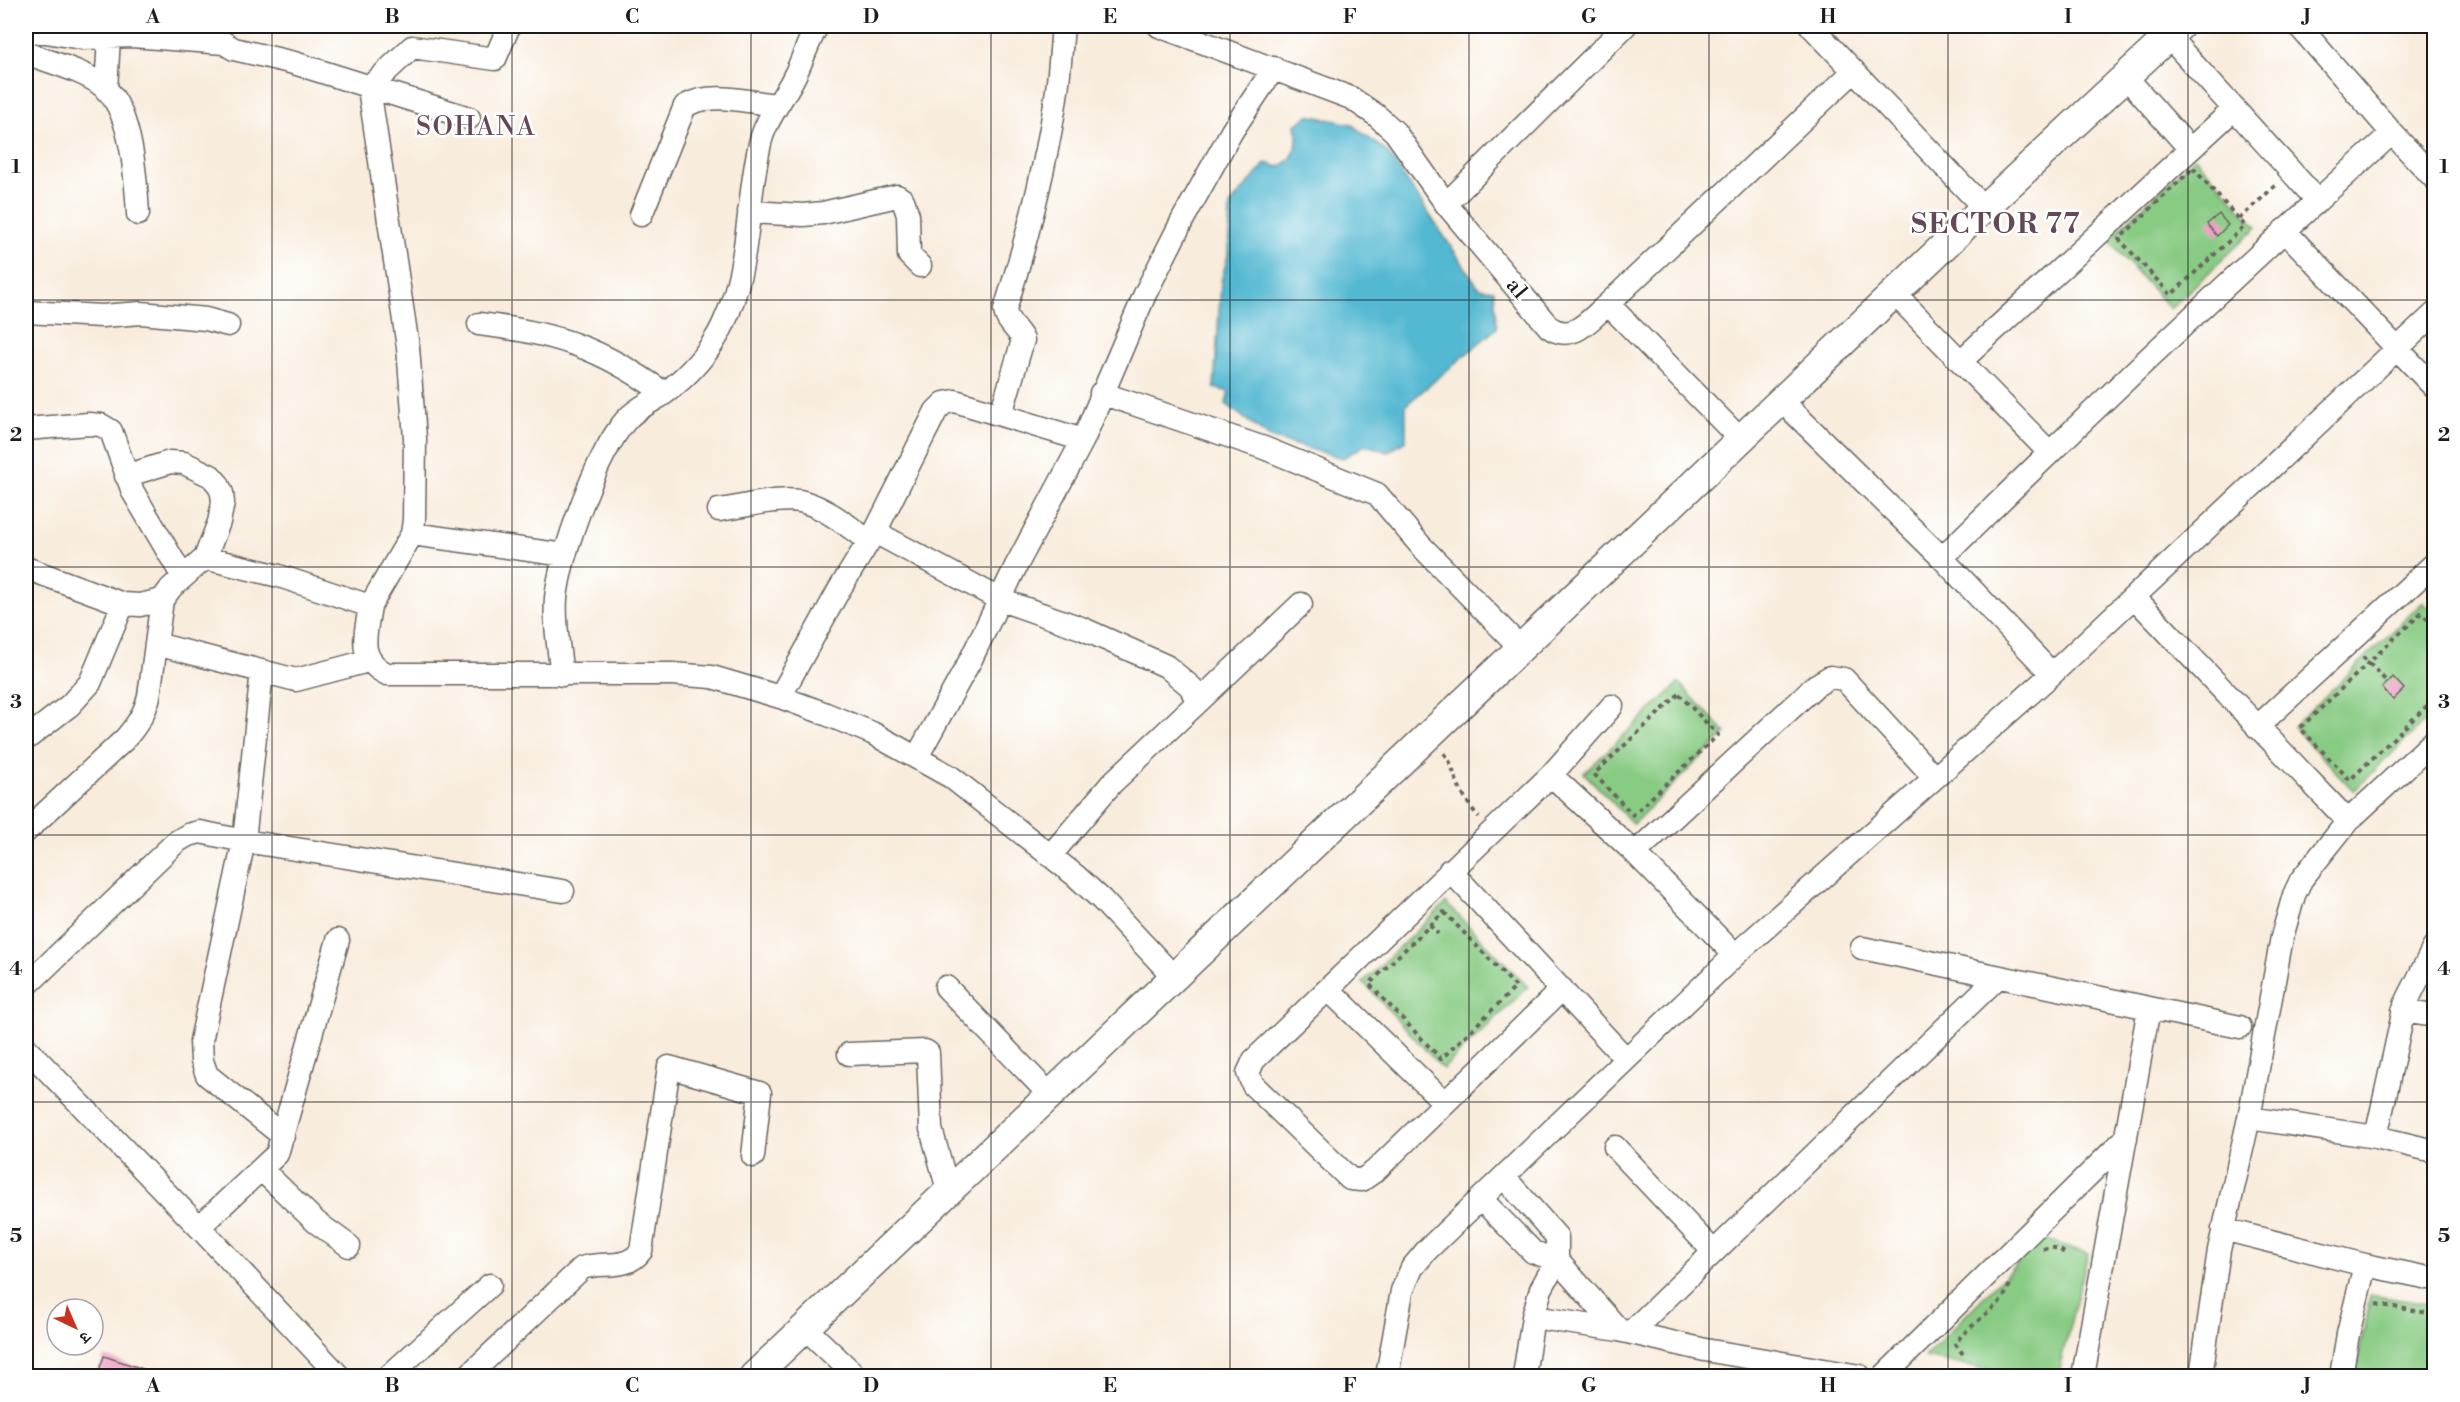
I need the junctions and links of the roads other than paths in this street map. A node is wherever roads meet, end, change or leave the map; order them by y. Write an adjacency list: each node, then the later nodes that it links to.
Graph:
1 (509, 26): 15 (street)
2 (817, 26): 17 (street)
3 (1063, 26): 43 (street)
4 (1159, 26): 12 (street, a1)
5 (1626, 26): 24 (street)
6 (1811, 26): 13 (street)
7 (2299, 26): 20 (street)
8 (2174, 31): 14 (street); 18 (street)
9 (26, 32): 10 (street)
10 (110, 37): 15 (street); 16 (street)
11 (26, 53): 16 (street)
12 (1274, 68): 24 (street, a1); 41 (street)
13 (1853, 72): 25 (street); 32 (street, a1)
14 (2126, 77): 21 (street); 25 (street)
15 (369, 88): 19 (street); 50 (street)
16 (106, 90): 27 (street)
17 (776, 105): 26 (street); 28 (street)
18 (2234, 109): 21 (street); 23 (street)
19 (469, 118)
20 (2392, 133): 22 (street); 23 (street)
21 (2190, 149): 38 (street)
22 (2434, 178)
23 (2317, 200): 29 (street)
24 (1446, 204): 32 (street, a1)
25 (1984, 208): 31 (street)
26 (749, 212): 30 (street); 40 (street)
27 (138, 214)
28 (641, 215)
29 (2284, 230): 37 (street); 47 (street)
30 (920, 266)
31 (1894, 293): 38 (street); 42 (street)
32 (1608, 304): 45 (street)
33 (26, 312): 36 (street)
34 (2434, 314): 37 (street)
35 (479, 324): 40 (street)
36 (228, 325)
37 (2399, 350): 39 (street); 58 (street)
38 (1962, 360): 47 (street)
39 (2434, 387)
40 (664, 393): 52 (street)
41 (1101, 393): 46 (street); 65 (street)
42 (1781, 400): 45 (street); 54 (street)
43 (1001, 414): 46 (street); 51 (street)
44 (26, 429): 48 (street)
45 (1740, 439): 65 (street)
46 (1083, 440): 60 (street)
47 (2049, 452): 54 (street)
48 (126, 476): 53 (street); 56 (street)
49 (719, 510): 51 (street)
50 (412, 534): 52 (street); 63 (street)
51 (872, 536): 60 (street); 70 (street)
52 (564, 555): 69 (street)
53 (205, 558): 56 (street); 63 (street)
54 (1942, 558): 68 (street)
55 (26, 568): 61 (street)
56 (183, 577): 59 (street)
57 (2430, 577): 73 (street)
58 (2135, 598): 68 (street); 73 (street)
59 (162, 600): 61 (street); 64 (street)
60 (1001, 600): 71 (street); 76 (street)
61 (123, 604): 74 (street)
62 (1301, 604): 71 (street)
63 (370, 606): 66 (street)
64 (156, 644): 67 (street); 80 (street)
65 (1520, 647): 90 (street)
66 (368, 661): 67 (street); 69 (street)
67 (262, 671): 81 (street)
68 (2052, 674): 78 (street)
69 (562, 675): 70 (street)
70 (780, 697): 76 (street)
71 (1197, 703): 83 (street)
72 (1612, 706): 77 (street)
73 (2257, 727): 79 (street)
74 (26, 739)
75 (2434, 741): 79 (street)
76 (917, 757): 83 (street)
77 (1551, 775): 82 (street); 84 (street)
78 (1934, 777): 82 (street); 89 (street)
79 (2348, 821): 105 (street)
80 (26, 831)
81 (244, 841): 85 (street); 92 (street); 106 (street)
82 (1635, 853): 89 (street)
83 (1050, 856): 90 (street)
84 (1450, 870): 94 (street); 95 (street)
85 (563, 891)
86 (338, 940): 106 (street)
87 (2434, 947): 97 (street)
88 (1862, 948): 91 (street)
89 (1735, 955): 102 (street)
90 (1173, 976): 103 (street)
91 (1998, 977): 96 (street); 119 (street)
92 (26, 986)
93 (946, 987): 103 (street)
94 (1562, 989): 102 (street); 104 (street)
95 (1329, 990): 104 (street); 104 (street)
96 (2150, 1008): 99 (street); 108 (street)
97 (2403, 1011): 98 (street); 107 (street)
98 (2434, 1017)
99 (2240, 1027)
100 (849, 1054): 114 (street)
101 (29, 1058): 116 (street)
102 (1626, 1059): 113 (street)
103 (1049, 1094): 114 (street)
104 (1444, 1102)
105 (2249, 1118): 107 (street); 117 (street)
106 (283, 1136): 112 (street)
107 (2376, 1137): 110 (street)
108 (2126, 1138): 135 (street); 136 (street)
109 (1615, 1147): 119 (street)
110 (2434, 1151)
111 (753, 1156): 129 (street)
112 (262, 1170): 116 (street); 118 (street)
113 (1504, 1177): 115 (street); 120 (street)
114 (948, 1190): 125 (street)
115 (1480, 1199): 120 (street); 132 (street)
116 (199, 1227): 127 (street)
117 (2223, 1229): 121 (street); 137 (street)
118 (349, 1246)
119 (1714, 1252): 126 (street)
120 (1557, 1260): 124 (street); 126 (street)
121 (2365, 1265): 122 (street); 138 (street)
122 (2434, 1279)
123 (490, 1285): 128 (street)
124 (1533, 1317): 126 (street); 133 (street)
125 (804, 1327): 130 (street); 131 (street)
126 (1625, 1331): 134 (street)
127 (339, 1377)
128 (389, 1377)
129 (468, 1377)
130 (754, 1377)
131 (856, 1377)
132 (1387, 1377)
133 (1524, 1377)
134 (1860, 1377)
135 (1884, 1377)
136 (2083, 1377)
137 (2201, 1377)
138 (2341, 1377)

